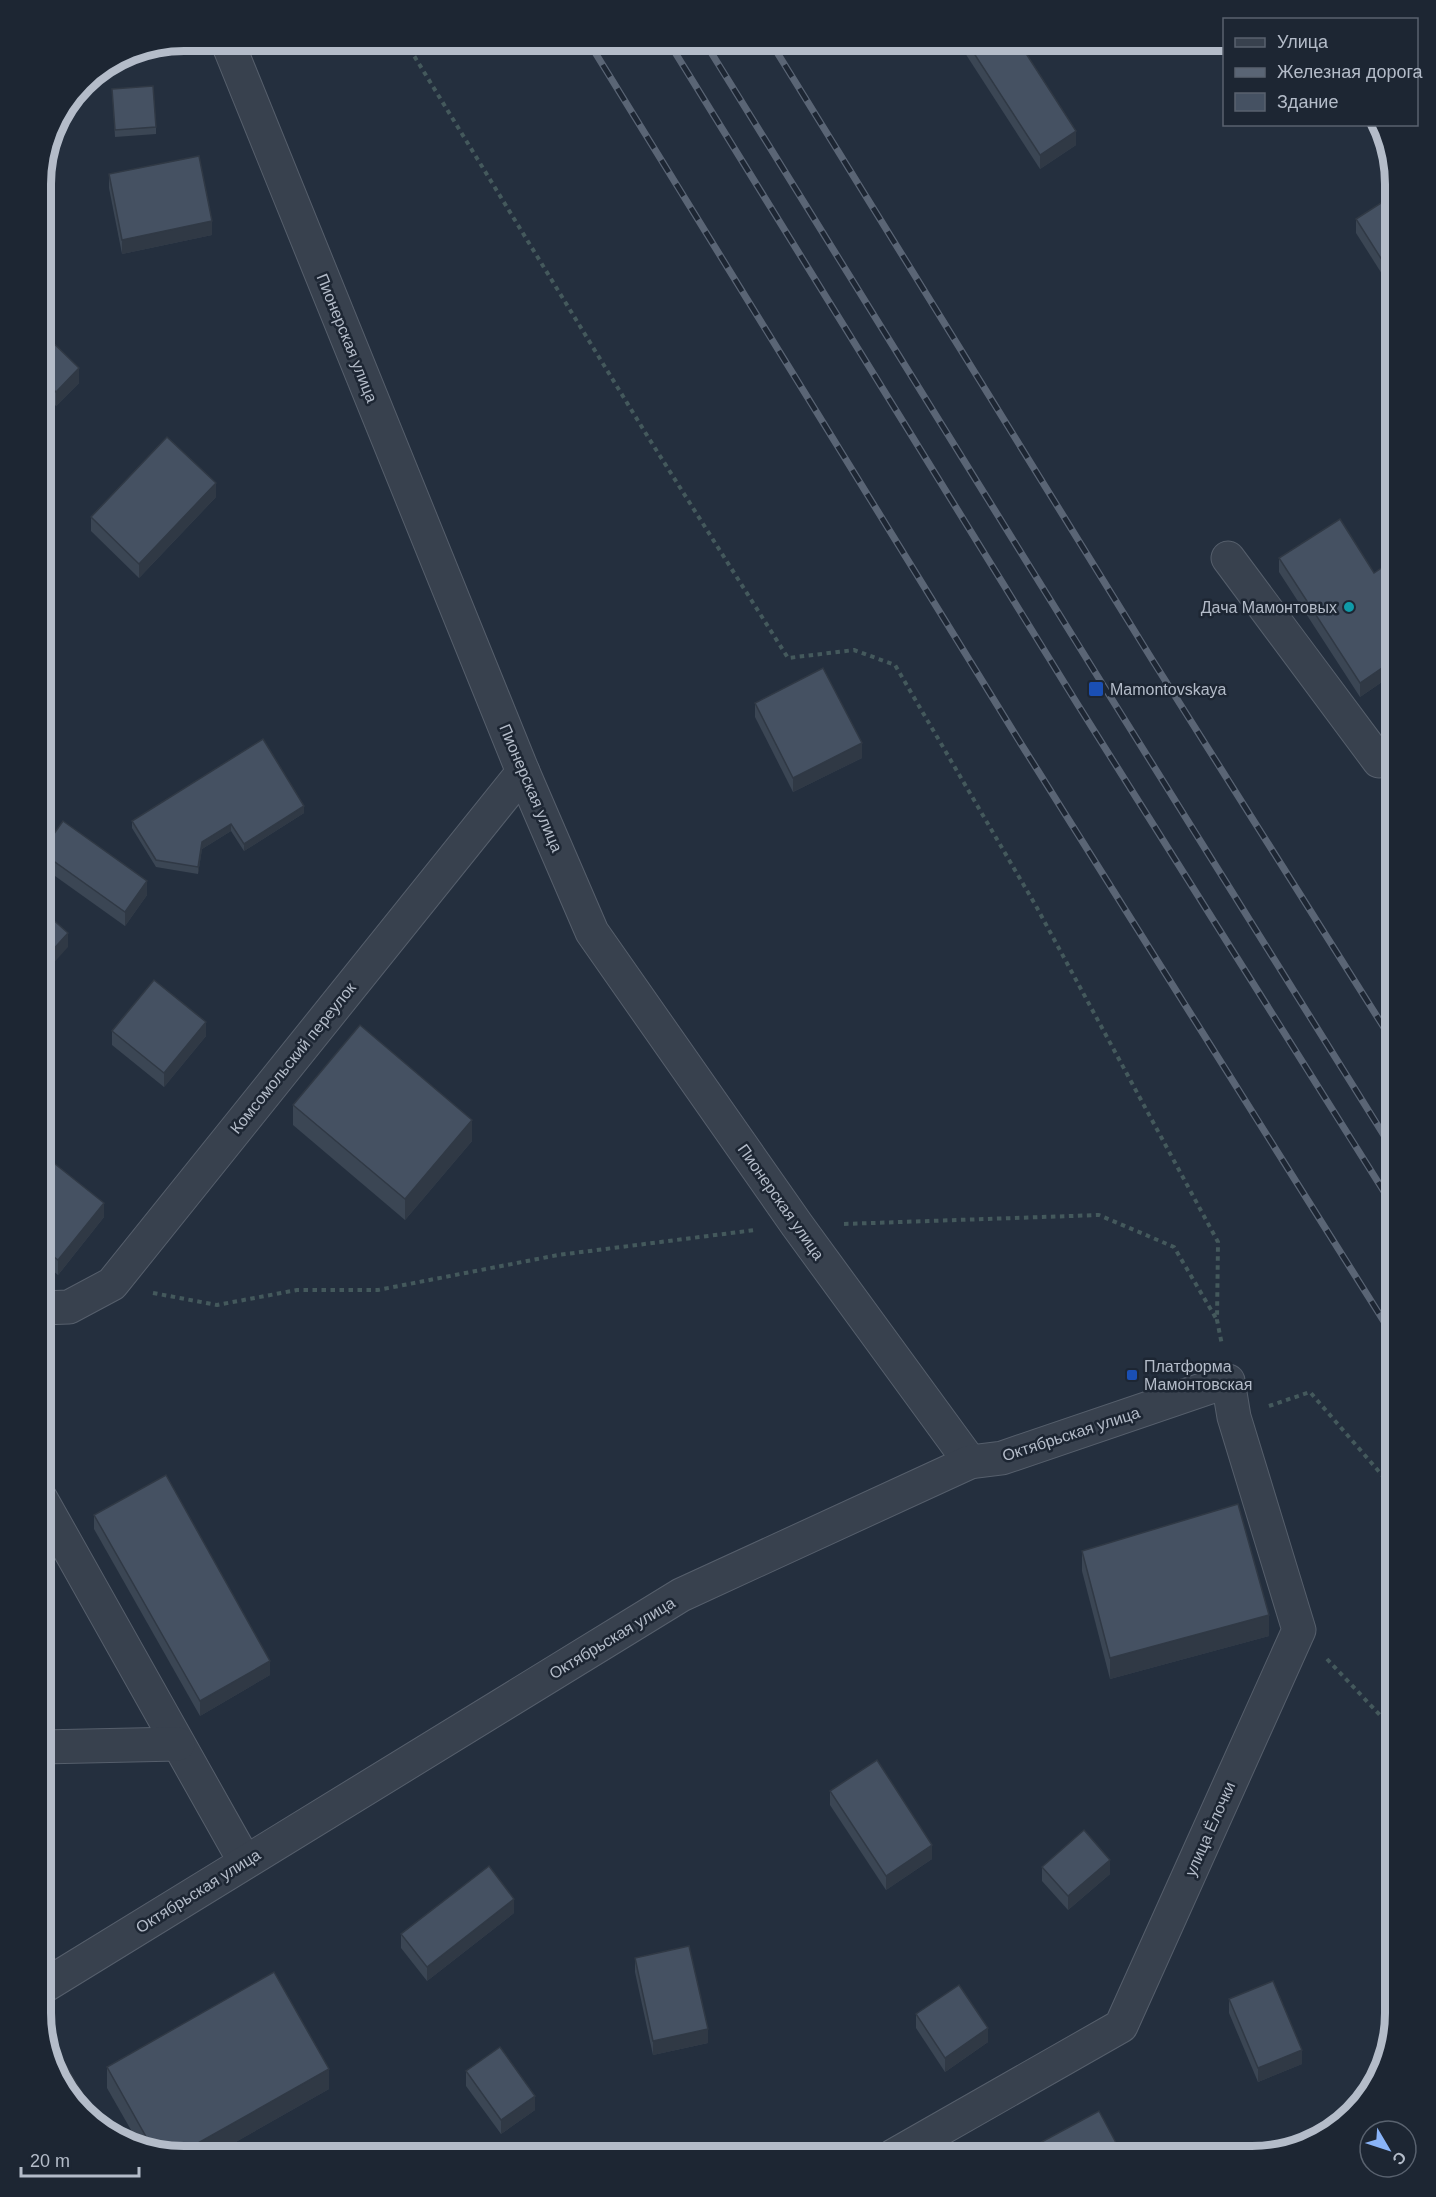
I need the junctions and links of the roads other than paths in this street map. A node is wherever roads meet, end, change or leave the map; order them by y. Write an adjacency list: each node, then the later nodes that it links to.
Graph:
1 (231, 51): 4 (street, Пионерская улица)
2 (1228, 558): 3 (street)
3 (1385, 759)
4 (522, 772): 5 (street, Комсомольский переулок); 6 (street, Пионерская улица)
5 (51, 1308)
6 (970, 1462): 8 (street, Октябрьская улица); 11 (street, Октябрьская улица)
7 (51, 1517): 9 (street)
8 (1299, 1630): 13 (street, улица Ёлочки)
9 (178, 1744): 10 (street); 11 (street)
10 (51, 1747)
11 (245, 1862): 12 (street, Октябрьская улица)
12 (51, 1981)
13 (911, 2146)

